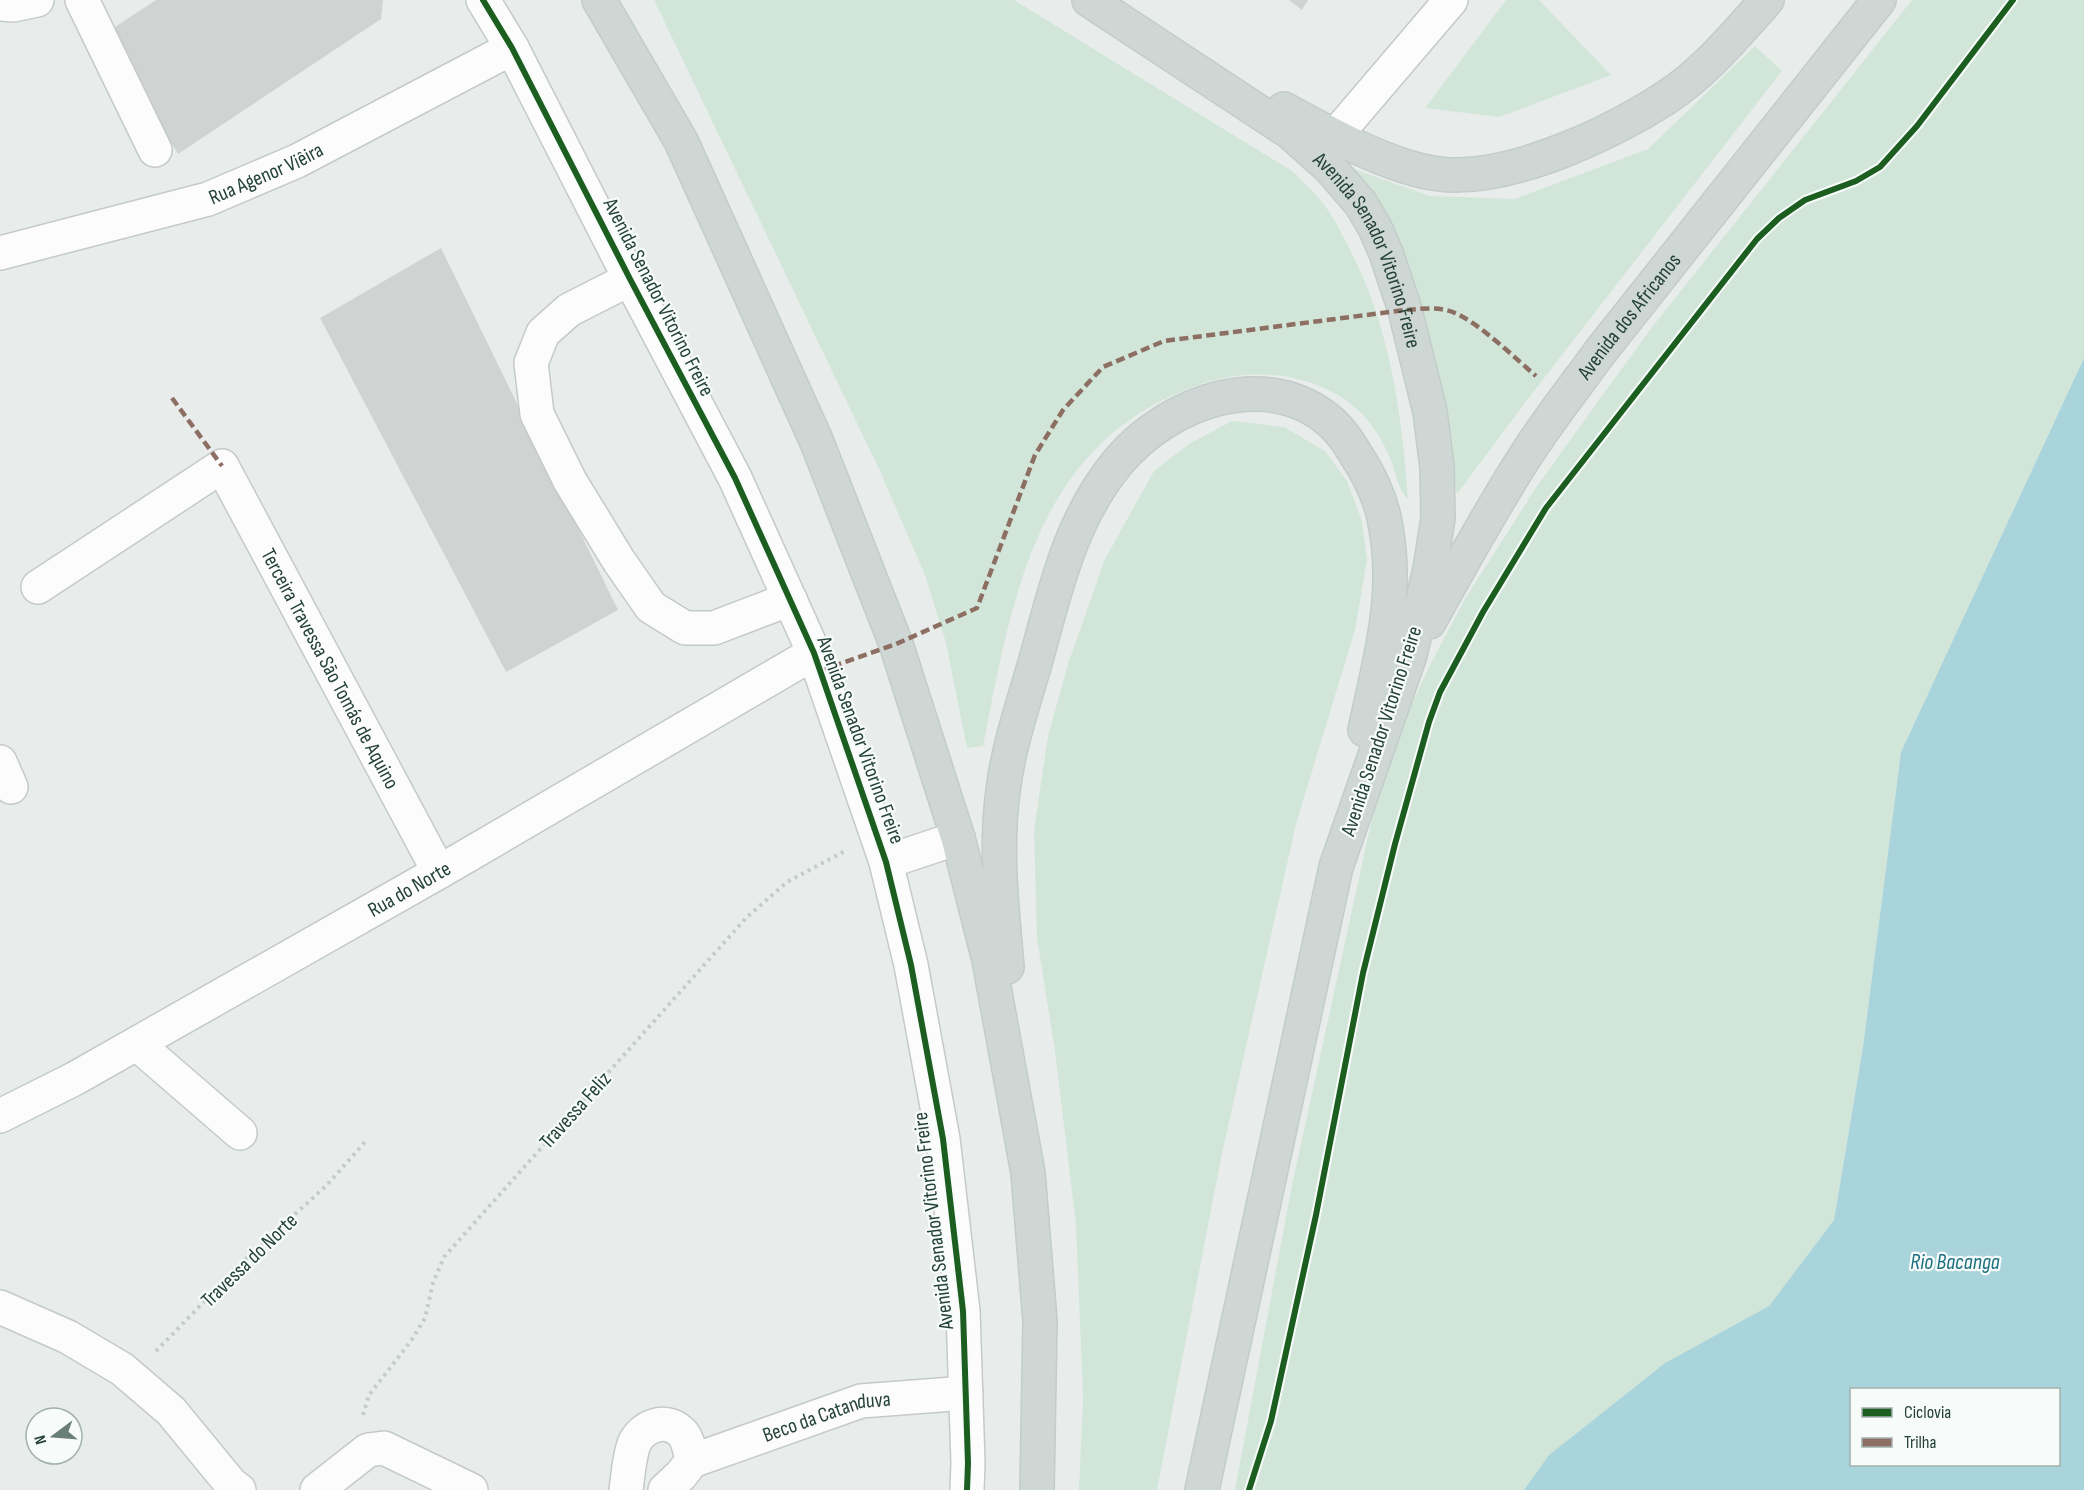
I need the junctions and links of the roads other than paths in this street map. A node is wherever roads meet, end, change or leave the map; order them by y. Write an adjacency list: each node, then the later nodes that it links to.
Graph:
1 (37, 0): 10 (street)
2 (82, 0): 15 (street)
3 (483, 0): 12 (street, Avenida Senador Vitorino Freire)
4 (599, 0): 14 (main road)
5 (622, 0): 14 (main road)
6 (1089, 0): 11 (main road, Avenida Senador Vitorino Freire)
7 (1451, 0): 13 (street)
8 (1767, 0): 13 (main road)
9 (1879, 0): 21 (main road, Avenida dos Africanos)
10 (0, 4)
11 (1137, 30): 13 (main road); 21 (main road, Avenida Senador Vitorino Freire)
12 (512, 48): 16 (street, Rua Agenor Viêira); 17 (street, Avenida Senador Vitorino Freire)
13 (1335, 136)
14 (681, 141): 22 (main road)
15 (155, 150)
16 (0, 254)
17 (630, 279): 19 (street, Avenida Senador Vitorino Freire); 19 (street)
18 (38, 587): 25 (street, Terceira Travessa São Tomás de Aquino)
19 (790, 599): 20 (street, Avenida Senador Vitorino Freire)
20 (814, 653): 23 (street, Avenida Senador Vitorino Freire); 25 (street, Rua do Norte)
21 (1410, 655): 24 (main road, Avenida Senador Vitorino Freire)
22 (958, 838): 23 (street, Avenida Senador Vitorino Freire); 29 (main road)
23 (881, 848): 31 (street, Avenida Senador Vitorino Freire)
24 (1336, 867): 29 (main road); 40 (main road, Avenida Senador Vitorino Freire)
25 (439, 872): 26 (street, Rua do Norte)
26 (137, 1044): 27 (street, Rua do Norte); 28 (street)
27 (0, 1116)
28 (240, 1133)
29 (1028, 1173): 39 (main road)
30 (0, 1307): 33 (street)
31 (966, 1393): 32 (street, Beco da Catanduva); 38 (street, Avenida Senador Vitorino Freire)
32 (692, 1461): 36 (street); 37 (street, Beco da Catanduva)
33 (239, 1490)
34 (317, 1490): 35 (street)
35 (471, 1490)
36 (626, 1490)
37 (665, 1490)
38 (967, 1490)
39 (1037, 1490)
40 (1202, 1490)

